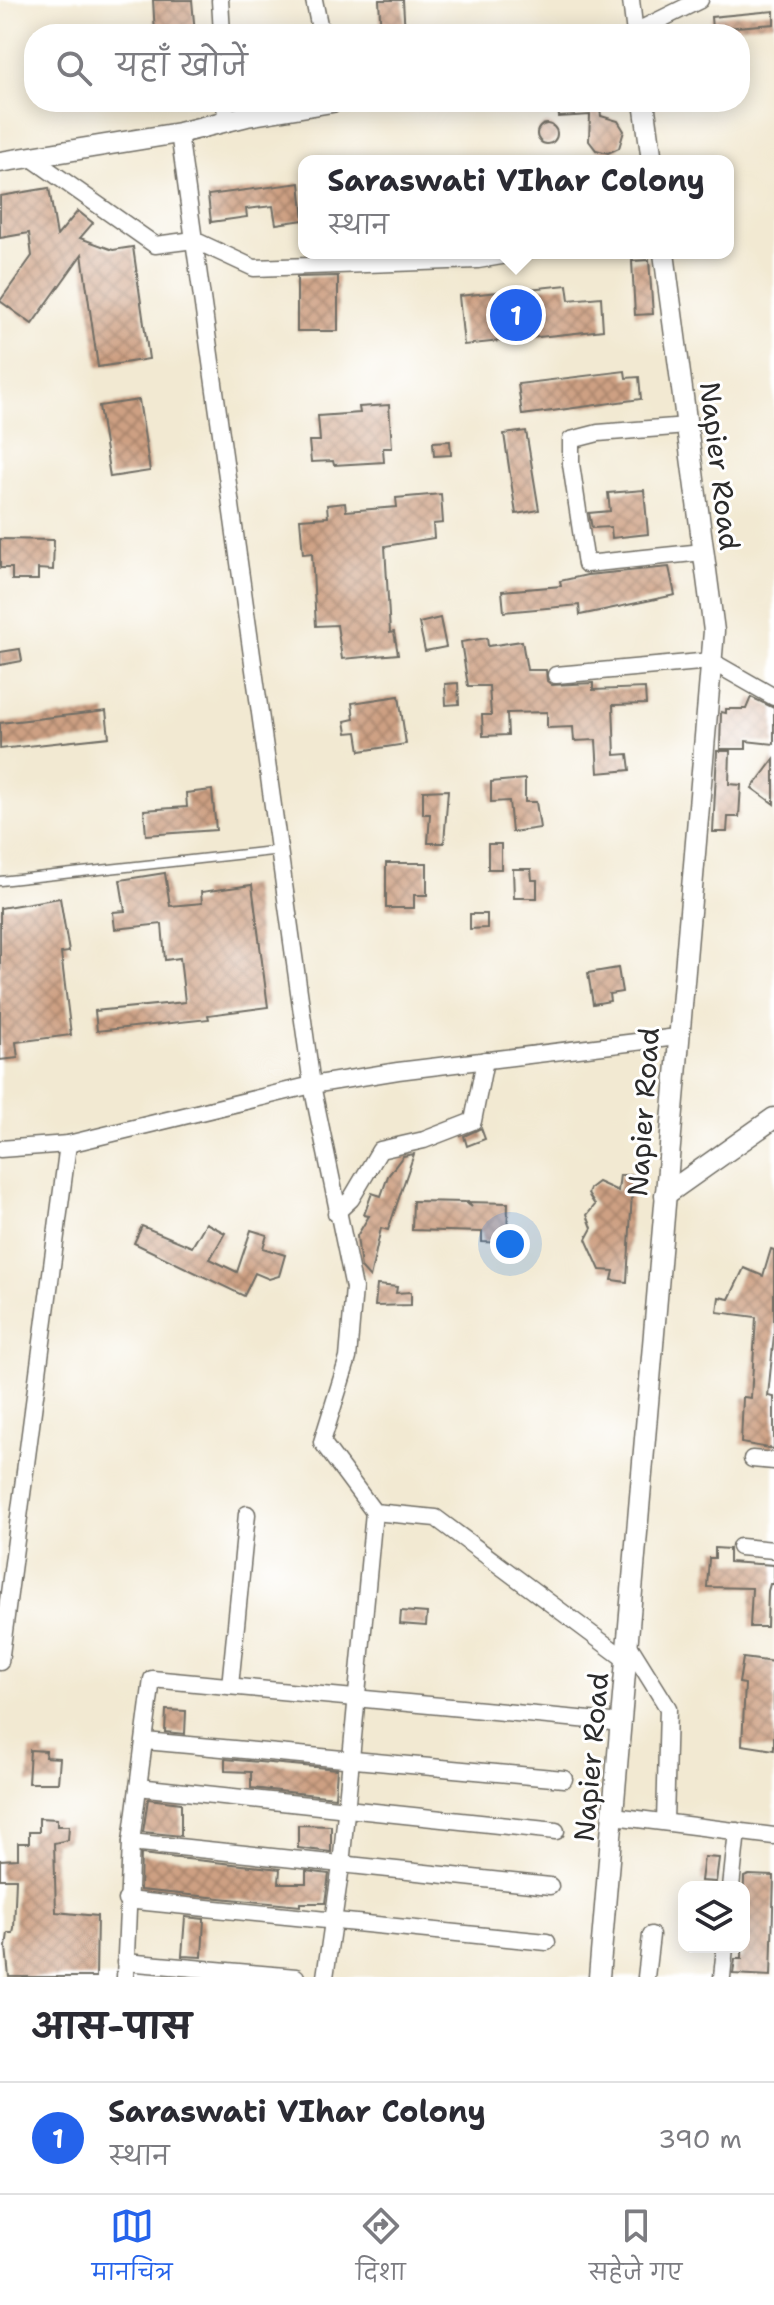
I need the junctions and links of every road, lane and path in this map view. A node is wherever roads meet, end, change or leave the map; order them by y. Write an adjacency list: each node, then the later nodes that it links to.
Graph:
1 (220, 0): 5 (street)
2 (314, 0): 6 (street)
3 (631, 0): 7 (street)
4 (700, 0): 8 (street)
5 (221, 24)
6 (319, 24)
7 (634, 24)
8 (653, 24)
9 (226, 112): 11 (street)
10 (645, 112): 12 (street)
11 (179, 133): 13 (street); 15 (street)
12 (651, 155)
13 (30, 157): 14 (street); 15 (street)
14 (0, 162)
15 (194, 240): 16 (street); 23 (street)
16 (484, 259)
17 (665, 259): 18 (street, Napier Road)
18 (687, 426): 19 (street, Napier Road); 19 (street)
19 (703, 552): 20 (street, Napier Road)
20 (711, 661): 21 (street); 22 (street); 25 (street, Napier Road)
21 (556, 675)
22 (774, 697)
23 (281, 850): 24 (lane); 27 (street)
24 (0, 881)
25 (677, 1037): 26 (street); 31 (street, Napier Road)
26 (485, 1060): 27 (street); 32 (street)
27 (312, 1085): 29 (street); 32 (street)
28 (774, 1118): 31 (street)
29 (68, 1144): 30 (street); 40 (street)
30 (0, 1149)
31 (665, 1195): 39 (street, Napier Road)
32 (336, 1213): 35 (street)
33 (752, 1459): 34 (street)
34 (774, 1461)
35 (374, 1512): 39 (street); 42 (street)
36 (247, 1514): 41 (street)
37 (740, 1547): 38 (street)
38 (774, 1550)
39 (629, 1654): 43 (street, Napier Road); 50 (street)
40 (0, 1662)
41 (230, 1686): 42 (street); 44 (street)
42 (355, 1699): 43 (street); 45 (street)
43 (622, 1723): 49 (street, Napier Road)
44 (145, 1741): 45 (street); 47 (street)
45 (349, 1759): 46 (street); 48 (street)
46 (564, 1779)
47 (138, 1787): 48 (street); 54 (street)
48 (345, 1810): 51 (street); 55 (street)
49 (614, 1816): 50 (street); 68 (street, Napier Road)
50 (665, 1822): 52 (street)
51 (556, 1831)
52 (737, 1831): 53 (street); 56 (street)
53 (774, 1836)
54 (131, 1842): 55 (street); 58 (street)
55 (341, 1866): 57 (street); 59 (street)
56 (732, 1881)
57 (550, 1886)
58 (126, 1900): 59 (street); 64 (street)
59 (331, 1918): 61 (street); 67 (street)
60 (651, 1935): 69 (street)
61 (547, 1942)
62 (724, 1953): 70 (street)
63 (181, 1967): 64 (street); 65 (street); 66 (street)
64 (125, 1969)
65 (160, 1977)
66 (296, 1977)
67 (325, 1977)
68 (599, 1977)
69 (646, 1977)
70 (722, 1977)

